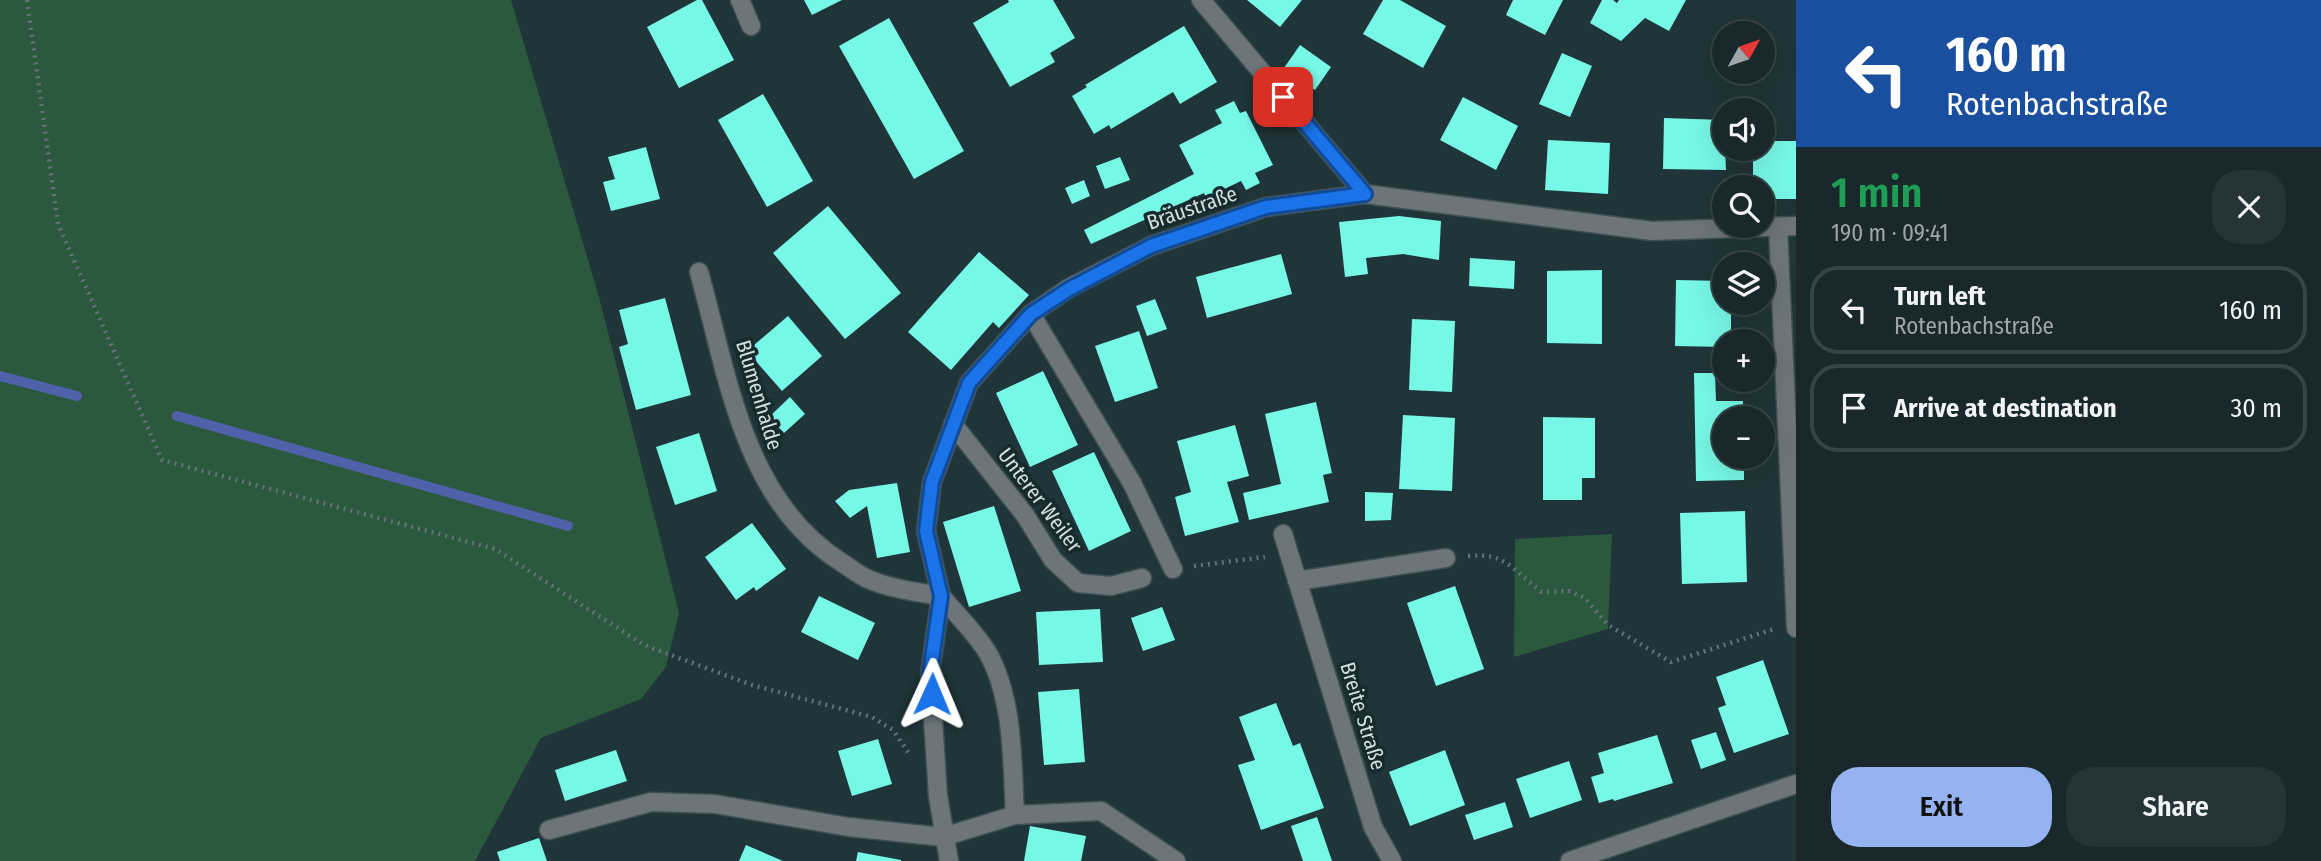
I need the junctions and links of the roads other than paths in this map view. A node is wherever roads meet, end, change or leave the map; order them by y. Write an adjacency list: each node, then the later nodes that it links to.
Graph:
1 (740, 0): 3 (street)
2 (1201, 0): 4 (street)
3 (751, 26)
4 (1365, 194): 5 (street, Bräustraße); 7 (street, Bräustraße)
5 (1787, 226): 15 (street)
6 (699, 272): 14 (street, Blumenhalde)
7 (1031, 314): 8 (street, Bräustraße); 11 (street)
8 (953, 424): 12 (street, Unterer Weiler); 14 (street, Bräustraße)
9 (1283, 534): 13 (street, Breite Straße)
10 (1446, 558): 13 (street)
11 (1173, 569)
12 (1142, 578)
13 (1297, 581): 22 (street, Breite Straße)
14 (941, 596): 17 (street); 19 (street, Bräustraße)
15 (1795, 626)
16 (1796, 784): 23 (street)
17 (1015, 815): 19 (street); 21 (street)
18 (549, 831): 19 (street)
19 (943, 836): 20 (street, Bräustraße)
20 (949, 861)
21 (1176, 861)
22 (1392, 861)
23 (1570, 861)

